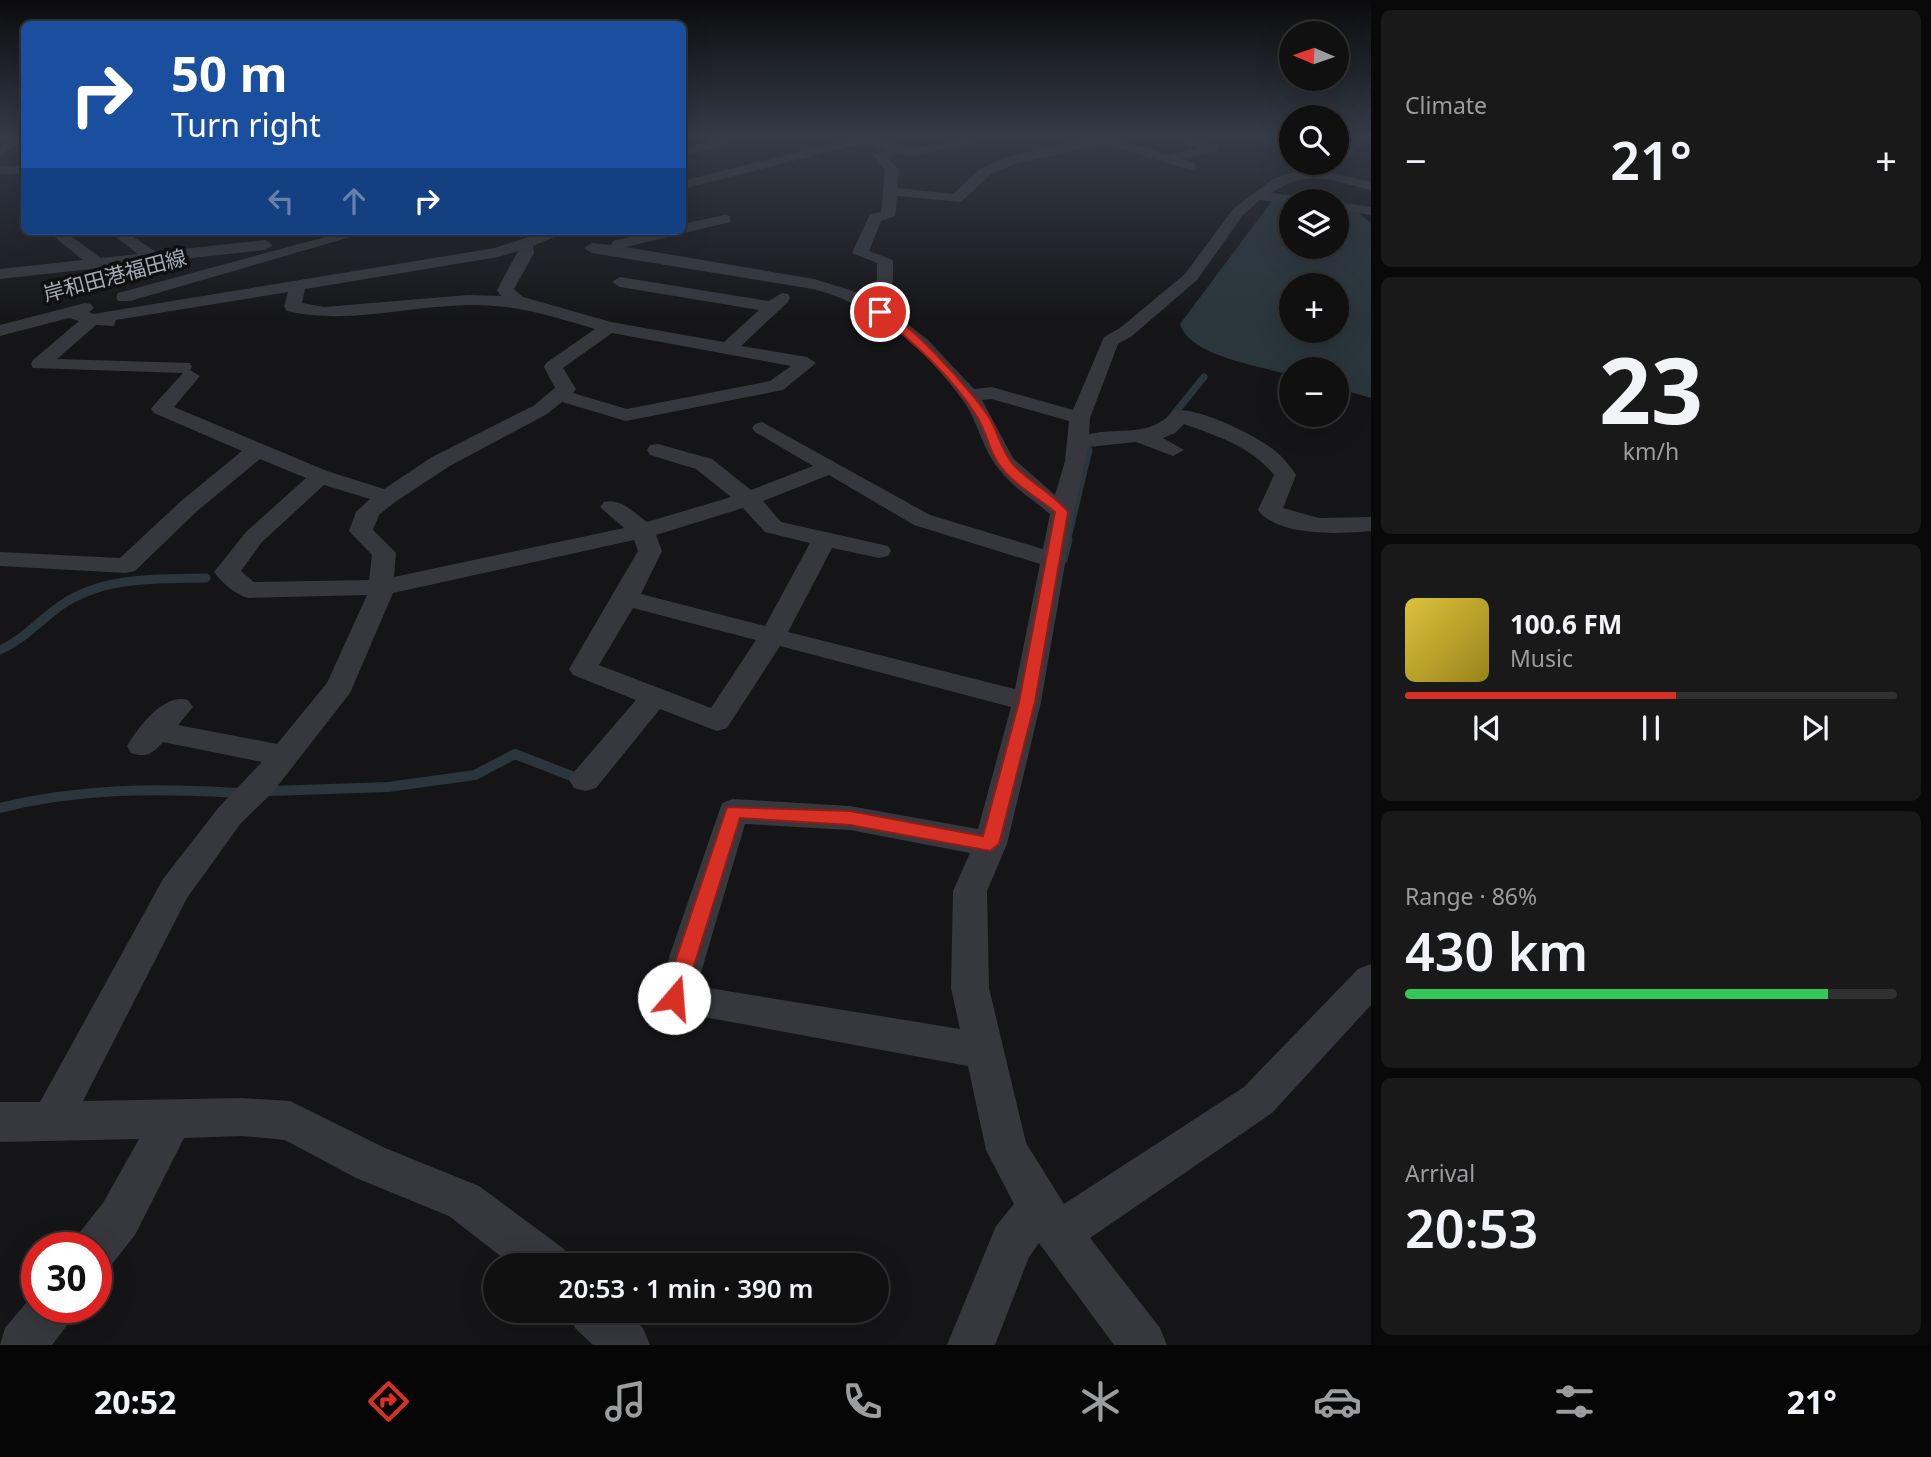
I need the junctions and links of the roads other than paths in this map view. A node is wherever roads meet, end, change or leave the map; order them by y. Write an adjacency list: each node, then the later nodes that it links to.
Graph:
1 (890, 199): 27 (street)
2 (1253, 199): 37 (street)
3 (1349, 208): 4 (street)
4 (1371, 211)
5 (725, 219): 6 (street)
6 (686, 228)
7 (59, 235): 20 (street)
8 (121, 235): 18 (street)
9 (349, 235): 15 (street, 岸和田港福田線)
10 (549, 235): 14 (street)
11 (566, 235): 16 (street)
12 (653, 235): 16 (street)
13 (190, 237): 17 (street)
14 (524, 243): 24 (street); 25 (street)
15 (309, 246): 17 (street); 19 (street, 岸和田港福田線)
16 (592, 247): 23 (street)
17 (211, 250): 18 (street)
18 (153, 257): 20 (street)
19 (256, 261): 26 (street); 29 (street, 岸和田港福田線)
20 (97, 263): 21 (street)
21 (0, 274)
22 (620, 282): 28 (street)
23 (799, 283): 27 (street); 28 (street)
24 (297, 286): 25 (street); 26 (street)
25 (517, 300): 31 (street)
26 (252, 302): 30 (street)
27 (870, 303): 34 (street)
28 (773, 307): 33 (street)
29 (69, 312): 30 (street); 32 (street, 岸和田港福田線)
30 (92, 319): 39 (street)
31 (609, 327): 33 (street); 35 (street)
32 (0, 331)
33 (727, 348): 35 (street)
34 (968, 394): 37 (street); 47 (street)
35 (560, 395): 44 (street)
36 (762, 428): 42 (street)
37 (1079, 430): 38 (street); 47 (street)
38 (1146, 437): 41 (street); 48 (street)
39 (257, 450): 43 (street); 52 (street)
40 (658, 450): 45 (street)
41 (1174, 450)
42 (828, 468): 45 (street); 53 (street)
43 (319, 476): 44 (street); 54 (street)
44 (387, 497): 54 (street)
45 (748, 499): 49 (street); 50 (street)
46 (612, 507): 49 (street)
47 (1062, 512): 53 (street)
48 (1371, 524)
49 (643, 531): 54 (street); 55 (street)
50 (825, 538): 51 (street); 56 (street)
51 (879, 551)
52 (0, 559)
53 (1054, 560): 58 (street)
54 (382, 587): 60 (street)
55 (626, 598): 56 (street); 57 (street)
56 (772, 637): 57 (street); 58 (street)
57 (654, 697): 61 (street)
58 (1027, 702): 62 (street)
59 (178, 707): 60 (street)
60 (285, 756): 67 (street)
61 (585, 780)
62 (990, 844): 64 (street); 64 (street)
63 (1371, 980): 68 (street)
64 (984, 1051): 68 (street)
65 (172, 1119): 67 (street); 69 (street); 70 (street)
66 (0, 1122): 67 (street)
67 (50, 1123)
68 (1049, 1219): 75 (street); 76 (street)
69 (109, 1232)
70 (532, 1253)
71 (39, 1323): 73 (street)
72 (604, 1323): 74 (street)
73 (22, 1345)
74 (626, 1345)
75 (971, 1345)
76 (1143, 1345)

